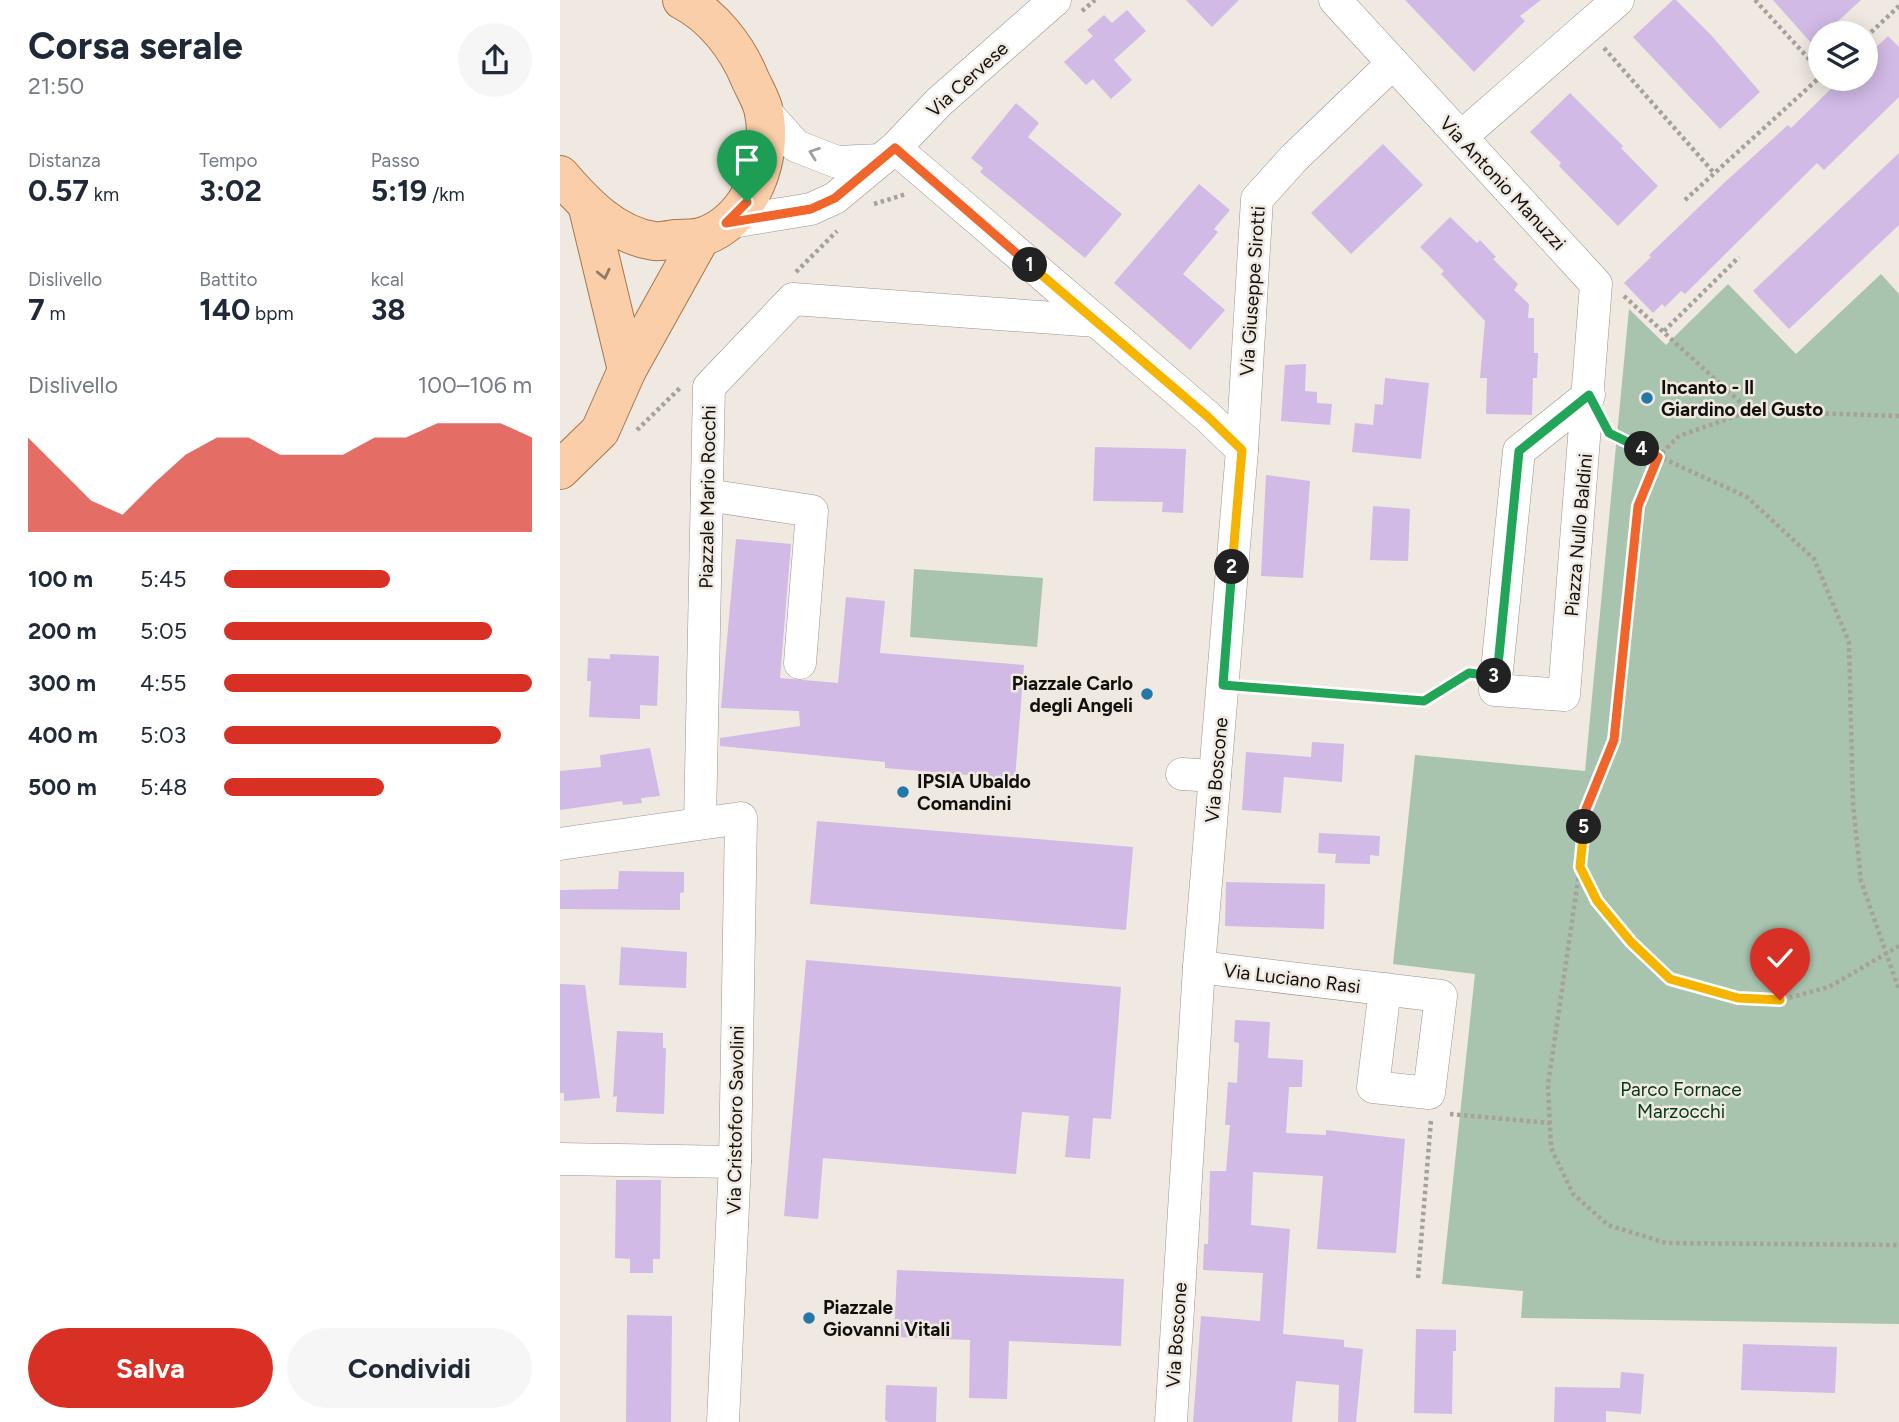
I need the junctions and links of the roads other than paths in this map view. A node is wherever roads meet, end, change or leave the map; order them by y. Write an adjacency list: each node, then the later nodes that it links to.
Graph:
1 (682, 0): 6 (main road)
2 (1335, 0): 5 (street, Via Antonio Manuzzi)
3 (1618, 0): 7 (street)
4 (1065, 8): 8 (street, Via Cervese)
5 (1393, 63): 7 (street, Via Antonio Manuzzi); 15 (street, Via Giuseppe Sirotti)
6 (763, 109): 8 (street, one-way to 6); 11 (main road)
7 (1461, 137): 14 (street, Via Antonio Manuzzi)
8 (888, 154): 11 (street, Via Cervese); 12 (street)
9 (560, 175): 10 (main road)
10 (588, 208): 11 (main road); 13 (main road, one-way to 13)
11 (713, 230): 13 (main road)
12 (1096, 321): 15 (street); 17 (street, Piazzale Mario Rocchi)
13 (627, 370): 16 (main road)
14 (1589, 395): 14 (street, Piazza Nullo Baldini)
15 (1242, 450): 20 (street, Via Boscone)
16 (560, 470)
17 (707, 495): 18 (street); 21 (street, Piazzale Mario Rocchi)
18 (800, 663)
19 (1182, 774): 20 (street)
20 (1215, 776): 23 (street, Via Boscone)
21 (701, 822): 22 (street); 26 (street, Via Cristoforo Savolini)
22 (560, 844)
23 (1199, 967): 24 (street, Via Luciano Rasi); 28 (street, Via Boscone)
24 (1385, 989)
25 (560, 1159): 26 (street)
26 (736, 1161): 27 (street, Via Cristoforo Savolini)
27 (723, 1422)
28 (1171, 1422)

